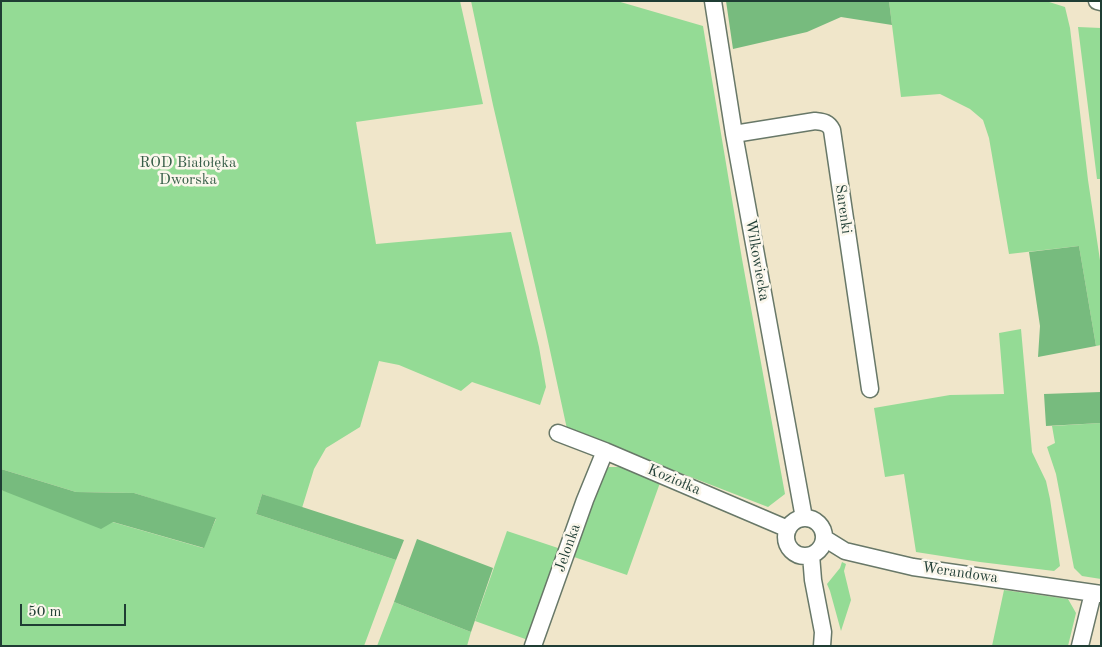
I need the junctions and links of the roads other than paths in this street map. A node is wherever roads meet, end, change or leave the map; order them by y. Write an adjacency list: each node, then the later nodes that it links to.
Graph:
1 (713, 1): 2 (street, Wilkowiecka)
2 (734, 134): 3 (street, Sarenki); 6 (street, Wilkowiecka)
3 (870, 389)
4 (558, 433): 5 (street, Koziołka)
5 (605, 451): 7 (street, Koziołka); 11 (street, Jelonka)
6 (804, 518): 7 (street); 8 (street)
7 (788, 529): 9 (street)
8 (824, 538): 9 (street); 10 (street, Werandowa)
9 (811, 555): 12 (street)
10 (1097, 594): 13 (street)
11 (533, 646)
12 (822, 646)
13 (1080, 646)

